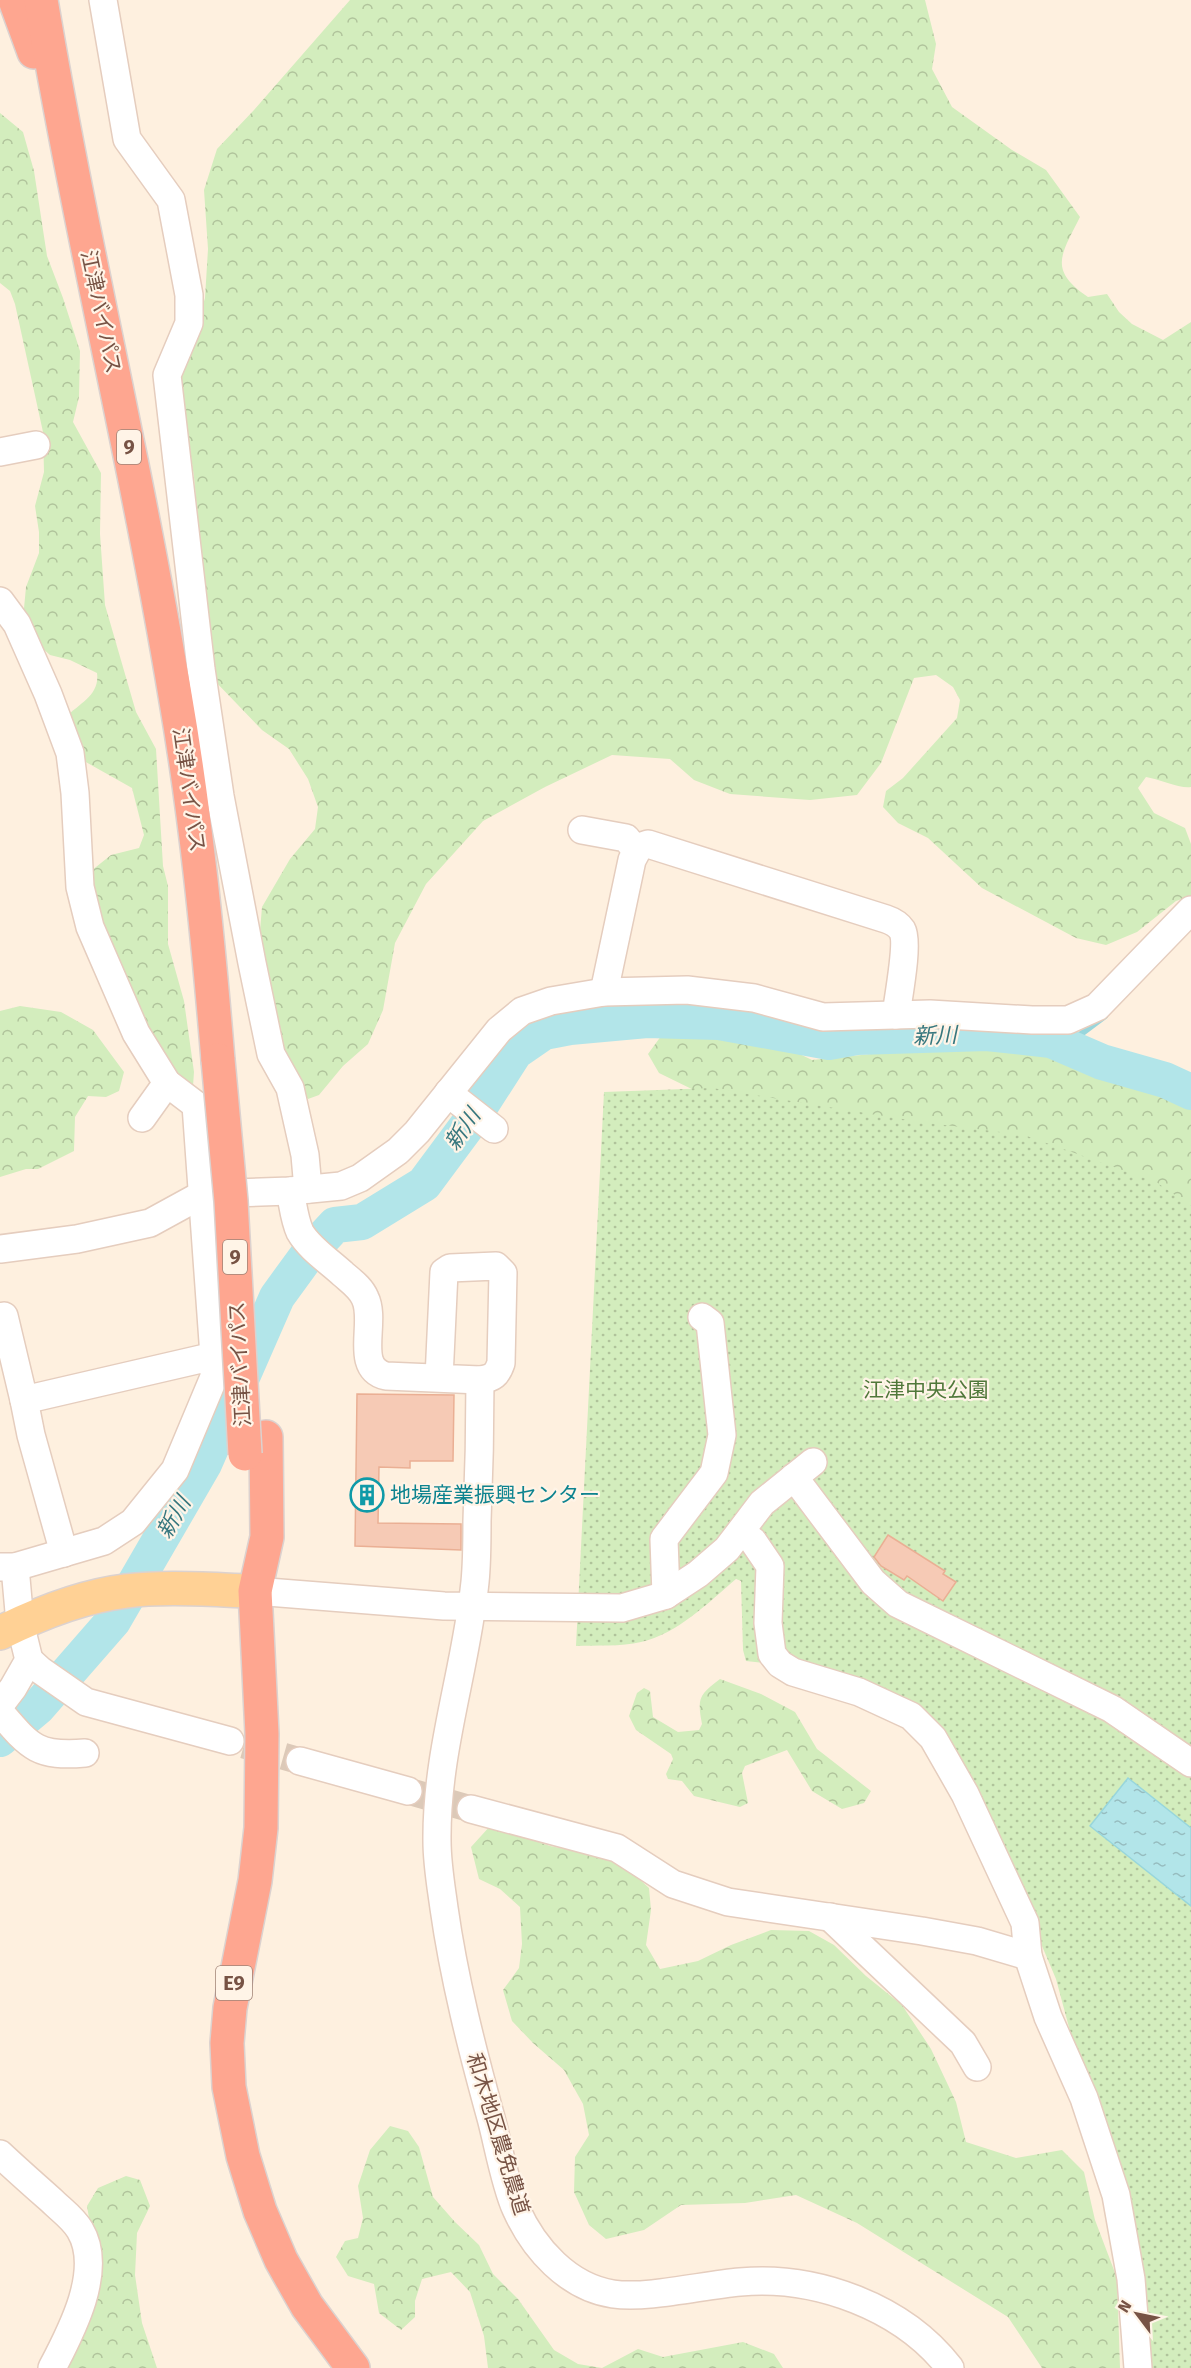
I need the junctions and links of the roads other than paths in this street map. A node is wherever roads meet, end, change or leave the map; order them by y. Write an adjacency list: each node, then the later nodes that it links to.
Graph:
1 (15, 0): 5 (highway, 9)
2 (41, 0): 5 (highway, 江津バイパス / 9)
3 (64, 0): 5 (highway, 9)
4 (104, 0): 18 (street)
5 (64, 136): 30 (highway, 江津バイパス / 9, bridge)
6 (36, 445): 7 (street)
7 (0, 452)
8 (0, 601): 14 (street)
9 (582, 830): 10 (street)
10 (636, 850): 12 (street); 13 (street)
11 (1190, 914): 13 (street)
12 (604, 992): 13 (street); 15 (street)
13 (896, 1015)
14 (167, 1083): 16 (street); 19 (street)
15 (455, 1098): 17 (street); 18 (street)
16 (142, 1118)
17 (489, 1125)
18 (299, 1190): 19 (street); 24 (street)
19 (203, 1194): 20 (street); 23 (street)
20 (0, 1249)
21 (1, 1309): 26 (street)
22 (702, 1317): 31 (street)
23 (214, 1356): 26 (street); 28 (street)
24 (439, 1378): 25 (street); 25 (street)
25 (480, 1380): 32 (street, 和木地区農免農道)
26 (24, 1400): 28 (street)
27 (741, 1532): 31 (street); 39 (street); 43 (street)
28 (64, 1553): 29 (street)
29 (8, 1567): 33 (street)
30 (255, 1591): 32 (street); 33 (main road); 46 (highway, E9)
31 (666, 1595): 32 (street)
32 (471, 1606): 48 (street, 和木地区農免農道)
33 (10, 1628): 34 (street)
34 (34, 1665): 35 (street); 36 (street)
35 (0, 1710): 37 (street)
36 (230, 1741)
37 (85, 1753)
38 (300, 1761): 40 (street)
39 (1191, 1763)
40 (408, 1791)
41 (471, 1809): 42 (street)
42 (830, 1917): 43 (street); 44 (street)
43 (1028, 1956): 49 (street)
44 (977, 2067)
45 (0, 2154): 47 (street)
46 (346, 2360)
47 (52, 2368)
48 (950, 2368)
49 (1138, 2368)

